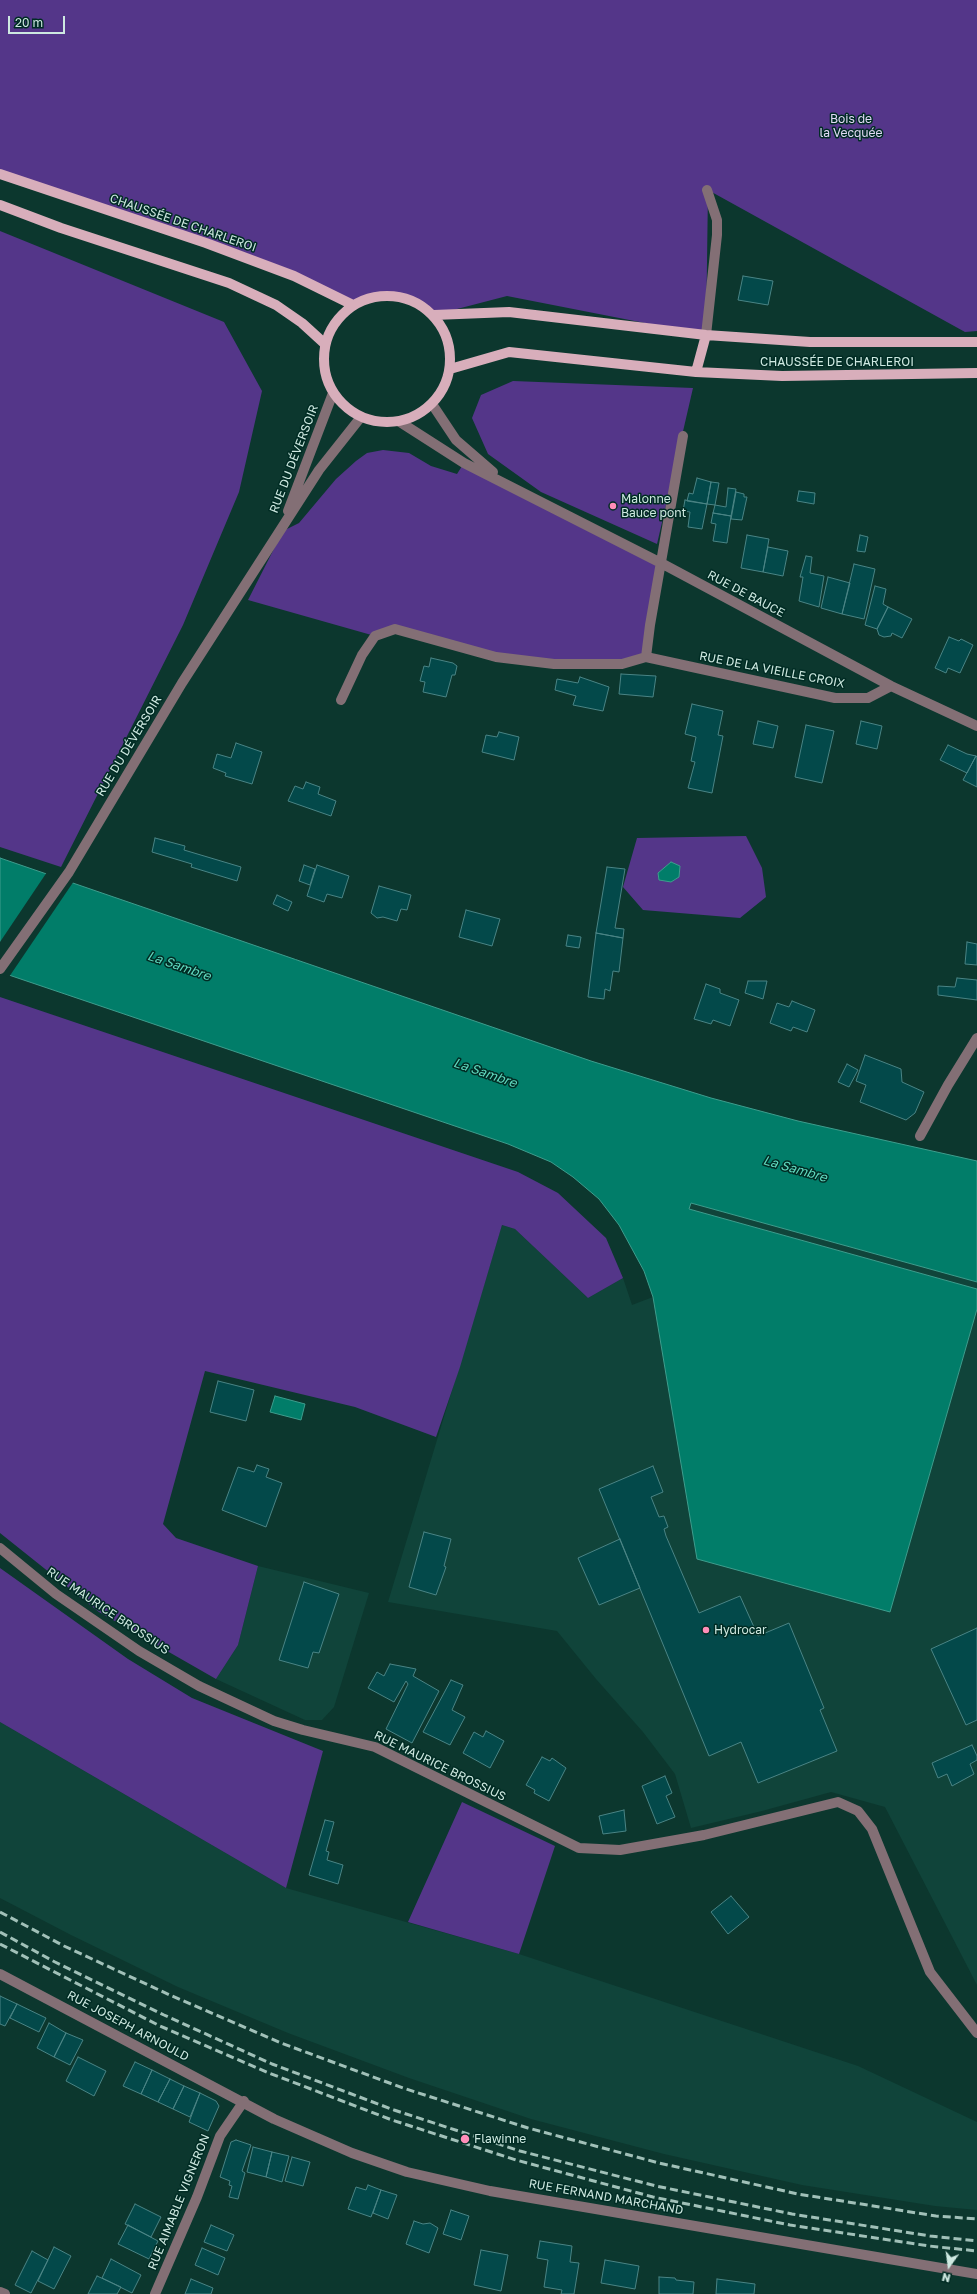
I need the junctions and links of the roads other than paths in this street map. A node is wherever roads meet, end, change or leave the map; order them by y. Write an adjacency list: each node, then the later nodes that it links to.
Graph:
1 (0, 174): 4 (main road, CHAUSSÉE DE CHARLEROI)
2 (707, 190): 6 (street)
3 (0, 205): 8 (main road)
4 (353, 305): 5 (main road); 8 (main road)
5 (434, 315): 6 (main road, CHAUSSÉE DE CHARLEROI); 9 (main road)
6 (706, 335): 7 (main road, CHAUSSÉE DE CHARLEROI); 10 (main road)
7 (977, 342)
8 (325, 344): 12 (main road)
9 (450, 370): 10 (main road, CHAUSSÉE DE CHARLEROI); 13 (main road)
10 (696, 372): 11 (main road, CHAUSSÉE DE CHARLEROI)
11 (977, 373)
12 (333, 393): 14 (main road); 18 (street, RUE DU DÉVERSOIR)
13 (432, 404): 15 (main road); 17 (street, RUE DE BAUCE)
14 (361, 417): 15 (main road); 18 (street, RUE DU DÉVERSOIR)
15 (400, 422): 17 (street, RUE DE BAUCE)
16 (683, 436): 19 (street)
17 (504, 482): 19 (street, RUE DE BAUCE)
18 (278, 534): 24 (street, RUE DU DÉVERSOIR)
19 (661, 563): 20 (street); 21 (street, RUE DE BAUCE)
20 (646, 656): 21 (street, RUE DE LA VIEILLE CROIX); 22 (street)
21 (892, 686): 23 (street, RUE DE BAUCE)
22 (341, 700)
23 (977, 726)
24 (0, 970)
25 (977, 1038): 26 (street)
26 (920, 1136)
27 (0, 1548): 29 (street, RUE MAURICE BROSSIUS)
28 (0, 1974): 30 (street, RUE JOSEPH ARNOULD)
29 (977, 2033)
30 (244, 2101): 31 (street, RUE FERNAND MARCHAND); 34 (street, RUE AIMABLE VIGNERON)
31 (977, 2274)
32 (0, 2292): 33 (street)
33 (5, 2294)
34 (155, 2294)

